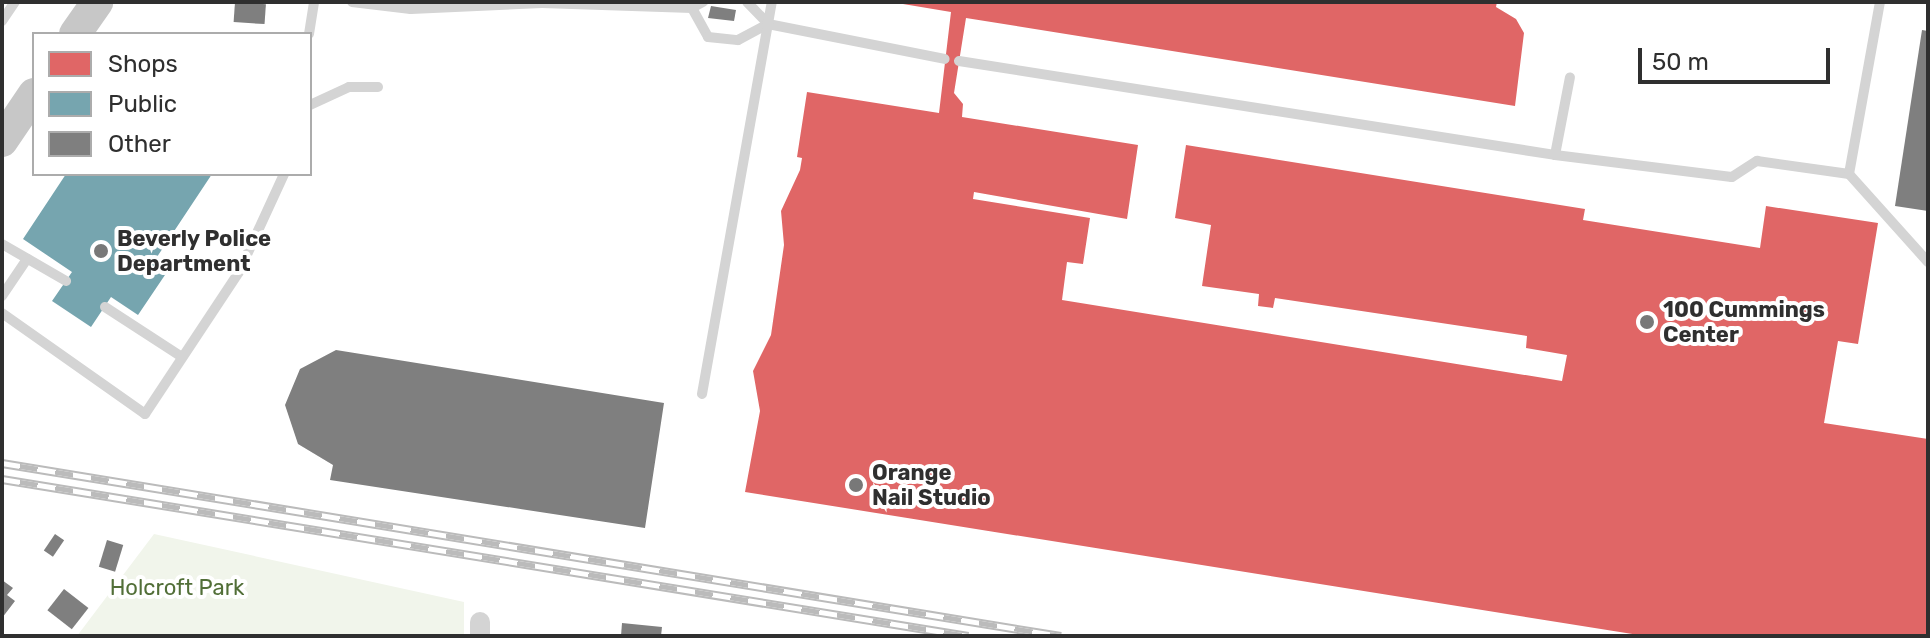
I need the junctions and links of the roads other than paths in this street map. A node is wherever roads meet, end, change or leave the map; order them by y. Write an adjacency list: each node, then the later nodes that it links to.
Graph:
1 (15, 2): 10 (lane)
2 (97, 2): 12 (main road)
3 (314, 2): 13 (lane)
4 (352, 2): 9 (lane)
5 (703, 2): 9 (lane)
6 (747, 2): 11 (lane)
7 (772, 2): 11 (lane)
8 (1876, 3): 22 (lane)
9 (692, 8): 11 (lane)
10 (2, 21)
11 (768, 24): 14 (lane); 32 (lane)
12 (76, 32)
13 (309, 32)
14 (945, 59)
15 (959, 61): 21 (lane)
16 (1570, 77): 21 (lane)
17 (378, 87): 19 (lane)
18 (32, 97): 20 (main road)
19 (312, 103)
20 (2, 141)
21 (1555, 155): 22 (lane)
22 (1849, 174): 26 (lane)
23 (283, 176): 31 (lane)
24 (2, 244): 25 (lane)
25 (27, 259): 27 (lane); 28 (lane)
26 (1928, 262)
27 (66, 281)
28 (2, 296)
29 (105, 307): 31 (lane)
30 (2, 313): 31 (lane)
31 (182, 357)
32 (702, 394)

